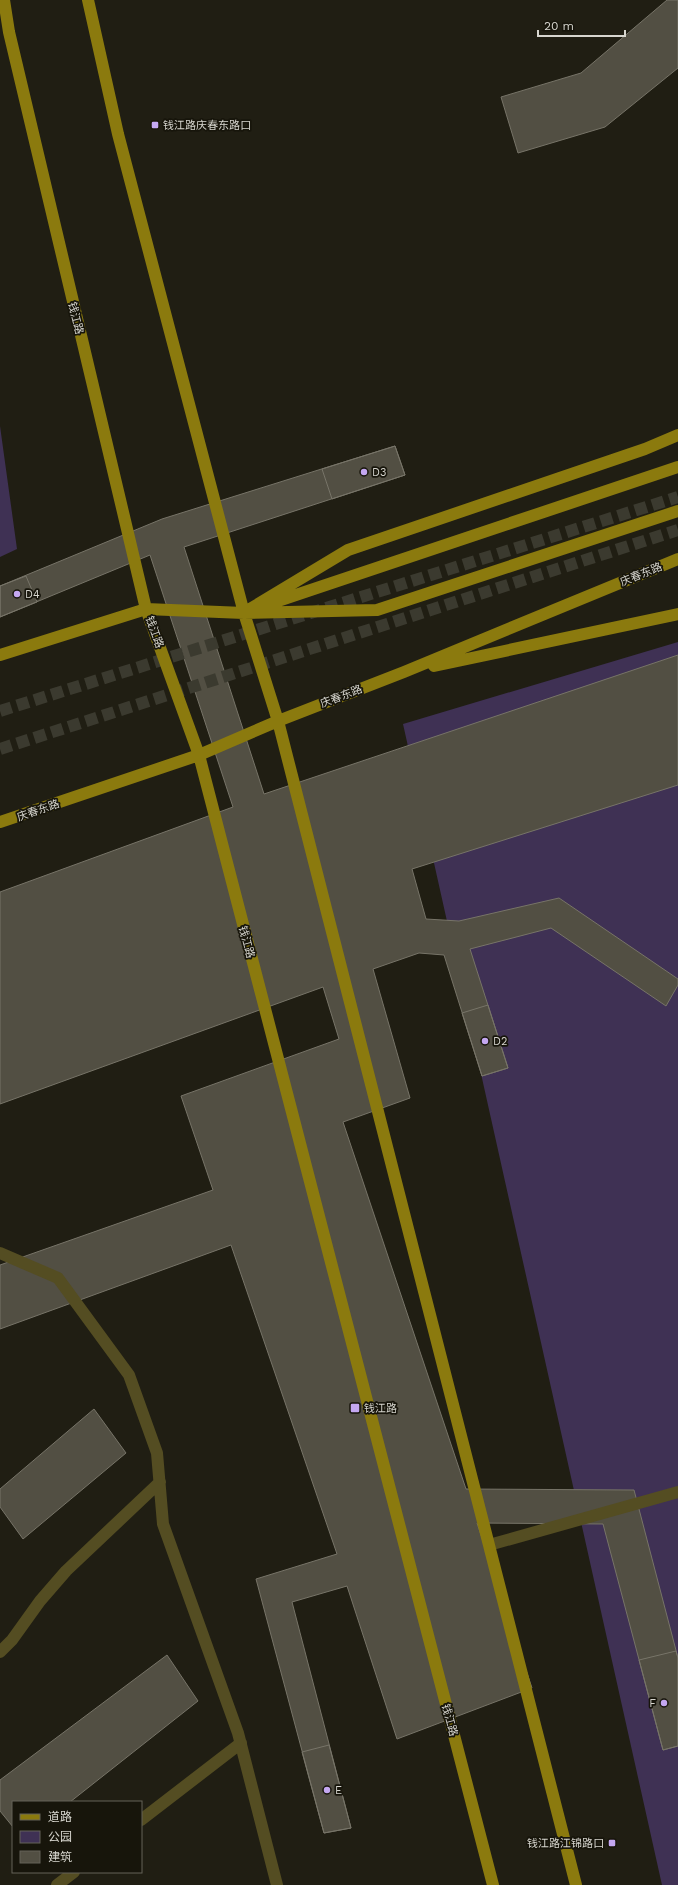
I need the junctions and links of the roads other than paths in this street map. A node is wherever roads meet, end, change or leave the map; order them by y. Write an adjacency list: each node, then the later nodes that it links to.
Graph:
1 (4, 0): 9 (main road, 钱江路)
2 (88, 0): 10 (main road)
3 (678, 435): 5 (main road)
4 (678, 442): 5 (lane)
5 (645, 449): 10 (main road)
6 (678, 467): 10 (main road)
7 (678, 511): 10 (main road)
8 (678, 558): 13 (main road, 庆春东路)
9 (146, 608): 10 (main road); 12 (main road); 15 (main road, 钱江路)
10 (244, 613): 14 (main road)
11 (678, 614): 13 (main road)
12 (0, 655)
13 (404, 672): 14 (main road, 庆春东路)
14 (278, 721): 15 (main road, 庆春东路); 20 (main road)
15 (199, 755): 16 (main road, 庆春东路); 27 (main road, 钱江路)
16 (0, 822)
17 (0, 1253): 18 (lane)
18 (160, 1482): 21 (lane); 22 (lane)
19 (678, 1492): 20 (lane)
20 (489, 1545): 28 (main road)
21 (0, 1652)
22 (241, 1743): 23 (lane); 26 (lane)
23 (142, 1819)
24 (73, 1873): 25 (lane)
25 (57, 1885)
26 (277, 1885)
27 (493, 1885)
28 (576, 1885)

